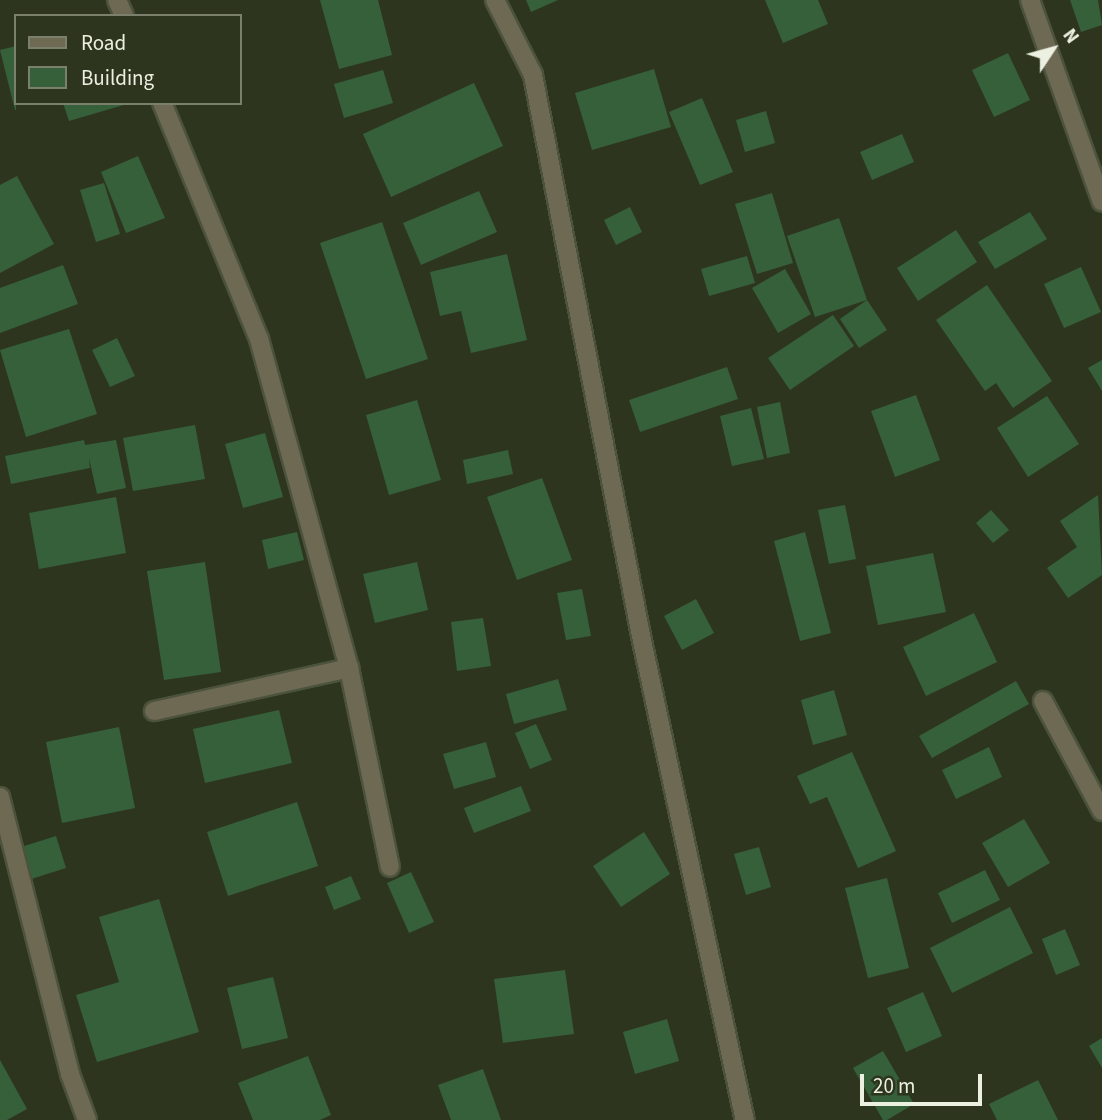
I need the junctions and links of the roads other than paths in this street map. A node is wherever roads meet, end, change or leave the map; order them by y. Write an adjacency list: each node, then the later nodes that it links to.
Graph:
1 (495, 0): 12 (street)
2 (1030, 0): 4 (street)
3 (163, 105): 5 (street)
4 (1102, 202)
5 (349, 668): 7 (street); 10 (street)
6 (1043, 701): 9 (street)
7 (154, 711)
8 (0, 797): 11 (street)
9 (1102, 811)
10 (390, 867)
11 (88, 1120)
12 (745, 1120)

